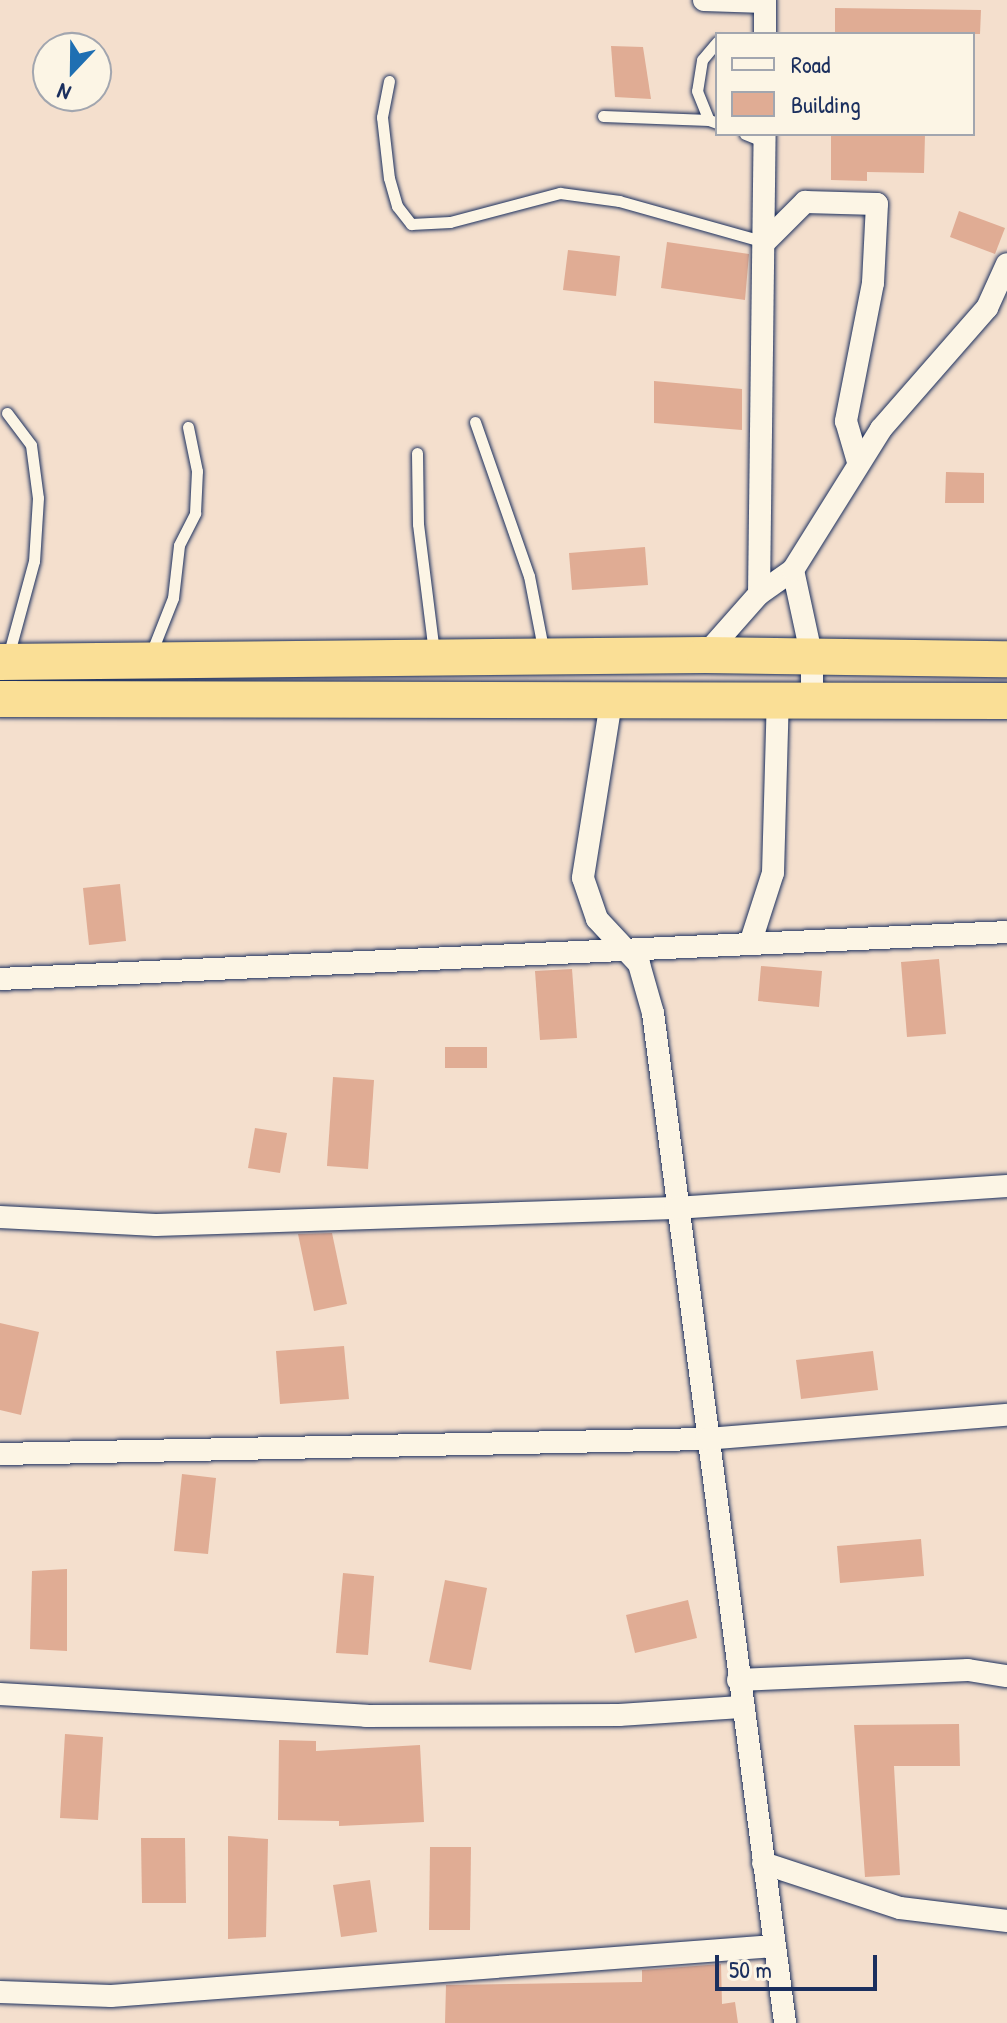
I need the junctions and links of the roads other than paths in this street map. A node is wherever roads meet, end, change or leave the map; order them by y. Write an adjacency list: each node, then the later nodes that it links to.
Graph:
1 (704, 0): 2 (street)
2 (765, 1): 3 (street)
3 (765, 32)
4 (715, 44): 7 (lane)
5 (389, 81): 9 (lane)
6 (603, 116): 7 (lane)
7 (713, 122)
8 (758, 137): 9 (street)
9 (765, 242): 16 (street); 18 (street)
10 (1007, 264): 11 (street)
11 (997, 308): 16 (street)
12 (7, 413): 24 (lane)
13 (475, 422): 23 (lane)
14 (188, 427): 25 (lane)
15 (417, 453): 22 (lane)
16 (858, 462): 17 (street)
17 (793, 570): 18 (street); 20 (street)
18 (759, 594): 19 (street)
19 (705, 655): 20 (highway); 23 (highway)
20 (812, 658): 21 (highway); 27 (street)
21 (1007, 659)
22 (435, 661): 23 (highway); 25 (highway)
23 (546, 661)
24 (4, 662): 25 (highway)
25 (146, 664)
26 (612, 696): 27 (highway); 28 (highway); 32 (street)
27 (795, 698): 29 (highway); 31 (street)
28 (0, 699)
29 (1007, 701)
30 (1007, 932): 31 (street)
31 (750, 944): 32 (street)
32 (629, 947): 33 (street); 35 (street)
33 (0, 979)
34 (1007, 1186): 35 (street)
35 (675, 1208): 36 (street); 38 (street)
36 (0, 1217)
37 (1007, 1415): 38 (street)
38 (706, 1439): 39 (street); 41 (street)
39 (0, 1454)
40 (1007, 1676): 41 (street)
41 (738, 1680): 43 (street)
42 (0, 1694): 43 (street)
43 (741, 1707): 44 (street)
44 (763, 1863): 45 (street); 46 (street)
45 (1007, 1921)
46 (774, 1946): 47 (street); 48 (street)
47 (0, 1992)
48 (785, 2023)

